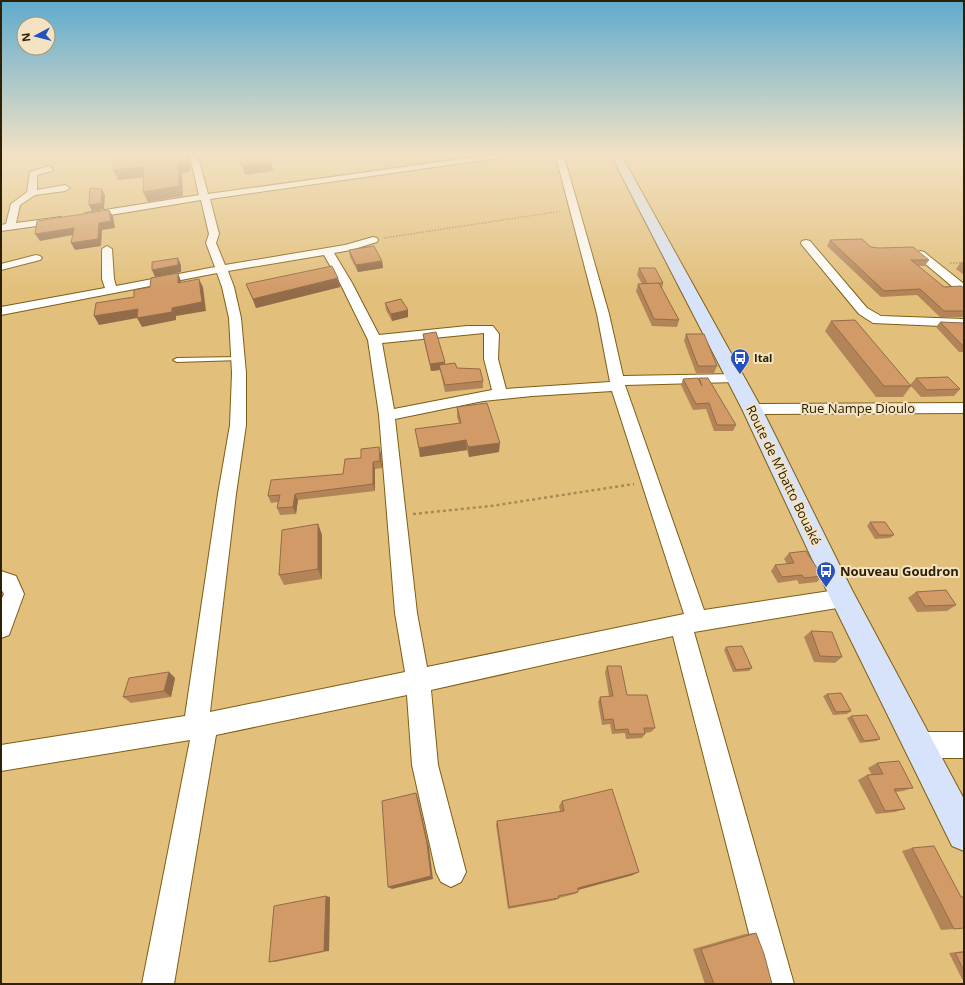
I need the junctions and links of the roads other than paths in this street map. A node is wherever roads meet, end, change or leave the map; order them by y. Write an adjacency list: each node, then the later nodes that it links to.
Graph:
1 (23, 199): 6 (street)
2 (192, 199): 6 (street)
3 (205, 199): 14 (street)
4 (573, 199): 23 (street)
5 (641, 199): 22 (street, Route de M'batto Bouaké)
6 (5, 228)
7 (373, 240): 10 (street)
8 (806, 243): 18 (street)
9 (107, 249): 16 (street)
10 (327, 251): 14 (street); 19 (street)
11 (920, 254): 15 (street)
12 (36, 258): 13 (street)
13 (1, 267)
14 (222, 269): 16 (street); 20 (street)
15 (964, 290)
16 (112, 291): 17 (street)
17 (1, 311)
18 (964, 323)
19 (374, 340): 24 (street); 27 (street)
20 (238, 359): 21 (lane); 34 (street)
21 (177, 360)
22 (736, 378): 23 (street); 25 (street, Route de M'batto Bouaké)
23 (617, 384): 24 (street); 31 (street)
24 (500, 394): 27 (street)
25 (752, 408): 26 (street, Rue Nampe Dioulo); 30 (street, Route de M'batto Bouaké)
26 (958, 408): 28 (street)
27 (388, 415): 33 (street)
28 (964, 421)
29 (1, 580): 32 (street)
30 (843, 598): 31 (street); 35 (street, Route de M'batto Bouaké)
31 (689, 623): 33 (street); 41 (street)
32 (1, 628)
33 (418, 681): 34 (street); 39 (street)
34 (200, 726): 37 (street); 40 (street)
35 (919, 745): 36 (street); 38 (street, Route de M'batto Bouaké)
36 (964, 745)
37 (1, 758)
38 (964, 834)
39 (451, 872)
40 (158, 984)
41 (778, 984)

